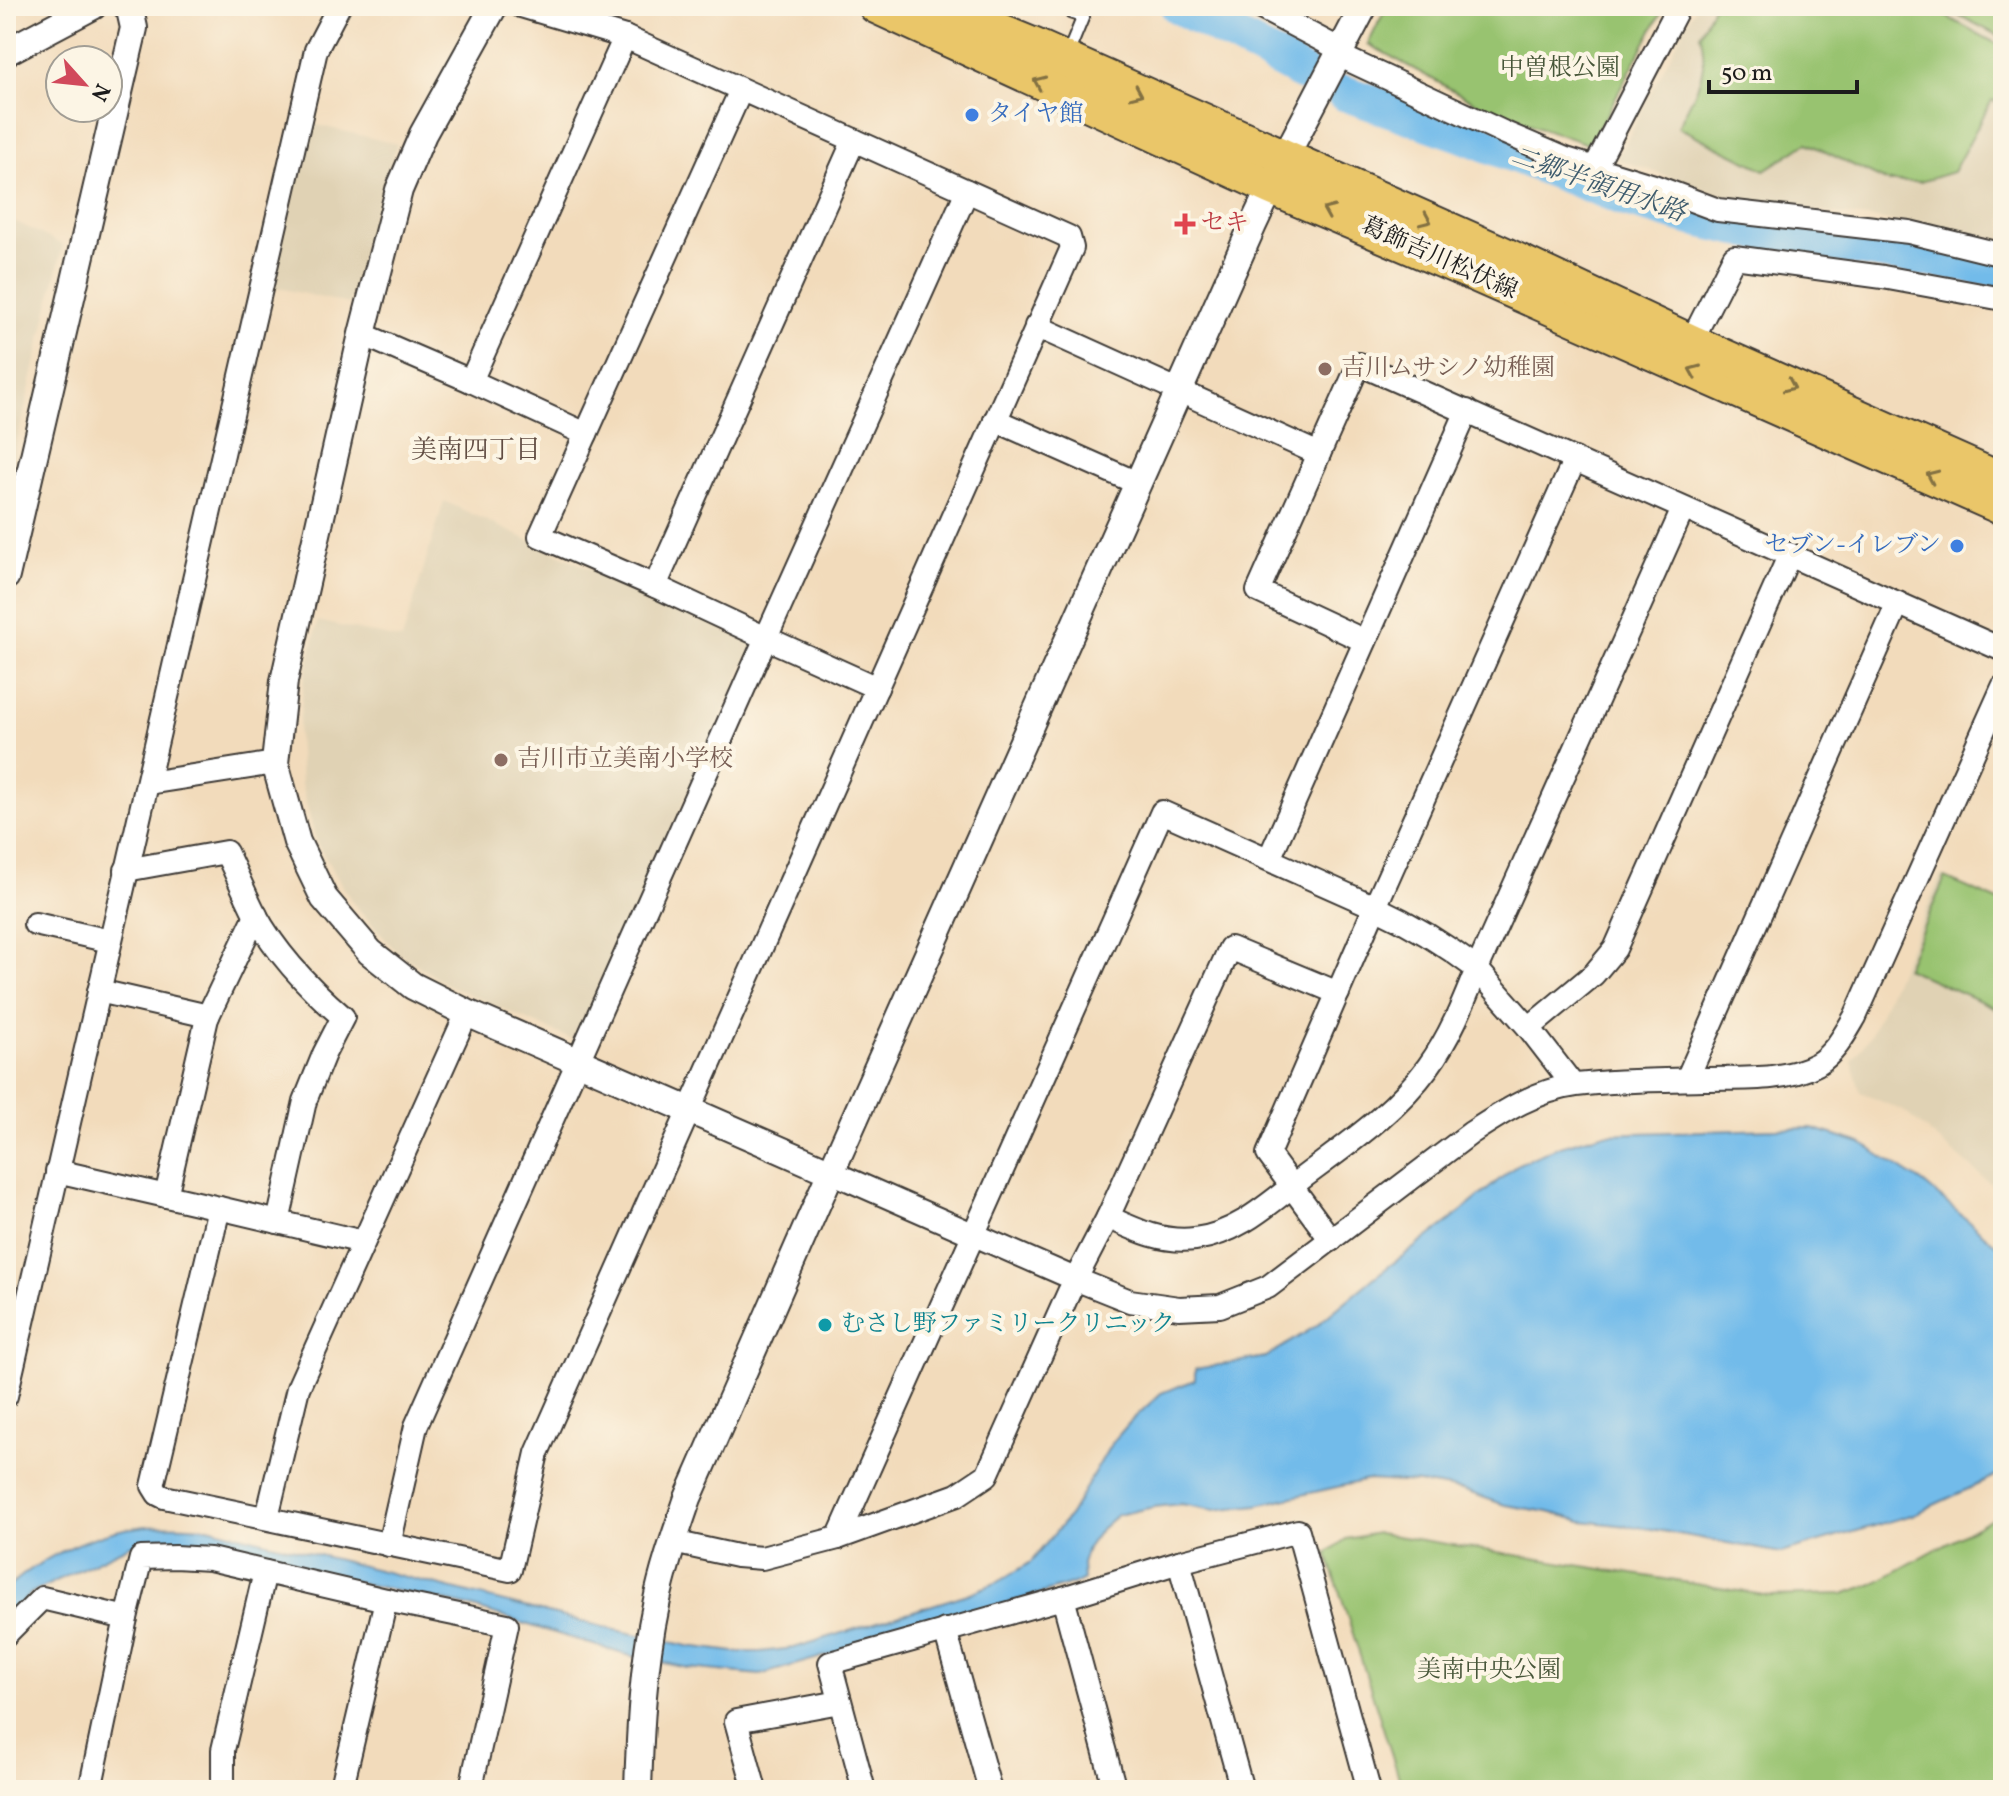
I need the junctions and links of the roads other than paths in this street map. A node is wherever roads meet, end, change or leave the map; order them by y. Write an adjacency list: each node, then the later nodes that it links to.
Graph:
1 (93, 6): 13 (street)
2 (126, 6): 38 (street)
3 (339, 6): 47 (street)
4 (494, 6): 24 (street)
5 (521, 6): 12 (street)
6 (876, 6): 19 (main road, 葛飾吉川松伏線, one-way to 6)
7 (1257, 6): 14 (street)
8 (1364, 6): 14 (street)
9 (1679, 6): 18 (street)
10 (945, 8): 15 (main road, 葛飾吉川松伏線)
11 (1071, 13): 15 (lane)
12 (625, 37): 16 (street); 26 (street)
13 (6, 52)
14 (1339, 53): 18 (street); 19 (street)
15 (1066, 60): 19 (main road, 葛飾吉川松伏線, one-way to 19)
16 (741, 90): 17 (street); 30 (street)
17 (854, 140): 20 (street); 39 (street)
18 (1594, 169): 21 (street)
19 (1278, 172): 25 (main road, 葛飾吉川松伏線, one-way to 25); 27 (street); 35 (main road, 葛飾吉川松伏線, one-way to 19)
20 (967, 191): 23 (street); 41 (street)
21 (2003, 255)
22 (2003, 299): 25 (street)
23 (1036, 326): 27 (street); 29 (street)
24 (362, 334): 26 (street); 46 (street)
25 (1691, 342): 33 (main road, 葛飾吉川松伏線, one-way to 33)
26 (471, 381): 30 (street)
27 (1179, 390): 31 (street); 34 (street)
28 (1467, 411): 31 (street); 32 (street); 42 (street)
29 (995, 420): 34 (street); 45 (street)
30 (586, 434): 39 (street)
31 (1319, 454): 42 (street)
32 (1575, 459): 36 (street); 50 (street)
33 (2003, 481)
34 (1137, 483): 65 (street)
35 (2003, 508)
36 (1683, 509): 37 (street); 54 (street)
37 (1790, 554): 40 (street); 59 (street)
38 (6, 576)
39 (655, 586): 41 (street)
40 (1898, 603): 43 (street); 61 (street)
41 (766, 638): 45 (street); 60 (street)
42 (1365, 641): 48 (street)
43 (2003, 650)
44 (2003, 687): 61 (street)
45 (877, 688): 63 (street)
46 (275, 763): 47 (street); 57 (street)
47 (148, 783): 49 (street)
48 (1269, 859): 50 (street); 71 (street)
49 (126, 870): 51 (street); 53 (street)
50 (1375, 907): 54 (street); 56 (street)
51 (256, 915): 58 (street); 70 (street)
52 (35, 924): 53 (street)
53 (110, 941): 55 (street)
54 (1477, 969): 59 (street); 66 (street)
55 (99, 991): 58 (street); 64 (street)
56 (1338, 993): 66 (street); 69 (street)
57 (467, 1013): 60 (street); 73 (street)
58 (208, 1016): 67 (street)
59 (1529, 1028): 62 (street)
60 (579, 1062): 63 (street); 79 (street)
61 (1687, 1079): 62 (street)
62 (1573, 1085): 72 (street)
63 (691, 1109): 65 (street); 79 (street)
64 (57, 1171): 67 (street); 75 (street)
65 (831, 1172): 71 (street); 78 (street)
66 (1291, 1186): 69 (street); 72 (street)
67 (166, 1196): 68 (street)
68 (219, 1208): 70 (street); 76 (street)
69 (1108, 1217): 74 (street)
70 (278, 1222): 73 (street)
71 (973, 1234): 74 (street); 77 (street)
72 (1331, 1240): 74 (street)
73 (363, 1242): 76 (street)
74 (1075, 1279): 77 (street)
75 (6, 1396)
76 (267, 1517): 79 (street)
77 (838, 1538): 78 (street)
78 (673, 1542): 92 (street)
79 (389, 1545)
80 (1179, 1562): 82 (street); 97 (street); 98 (street)
81 (265, 1572): 83 (street); 84 (street); 89 (street)
82 (1063, 1598): 85 (street); 96 (street)
83 (386, 1600): 90 (street); 91 (street)
84 (126, 1618): 86 (street); 88 (street)
85 (945, 1630): 87 (street); 95 (street)
86 (6, 1634)
87 (840, 1702): 93 (street); 94 (street)
88 (90, 1790)
89 (223, 1790)
90 (344, 1790)
91 (472, 1790)
92 (638, 1790)
93 (755, 1790)
94 (864, 1790)
95 (990, 1790)
96 (1115, 1790)
97 (1242, 1790)
98 (1369, 1790)

